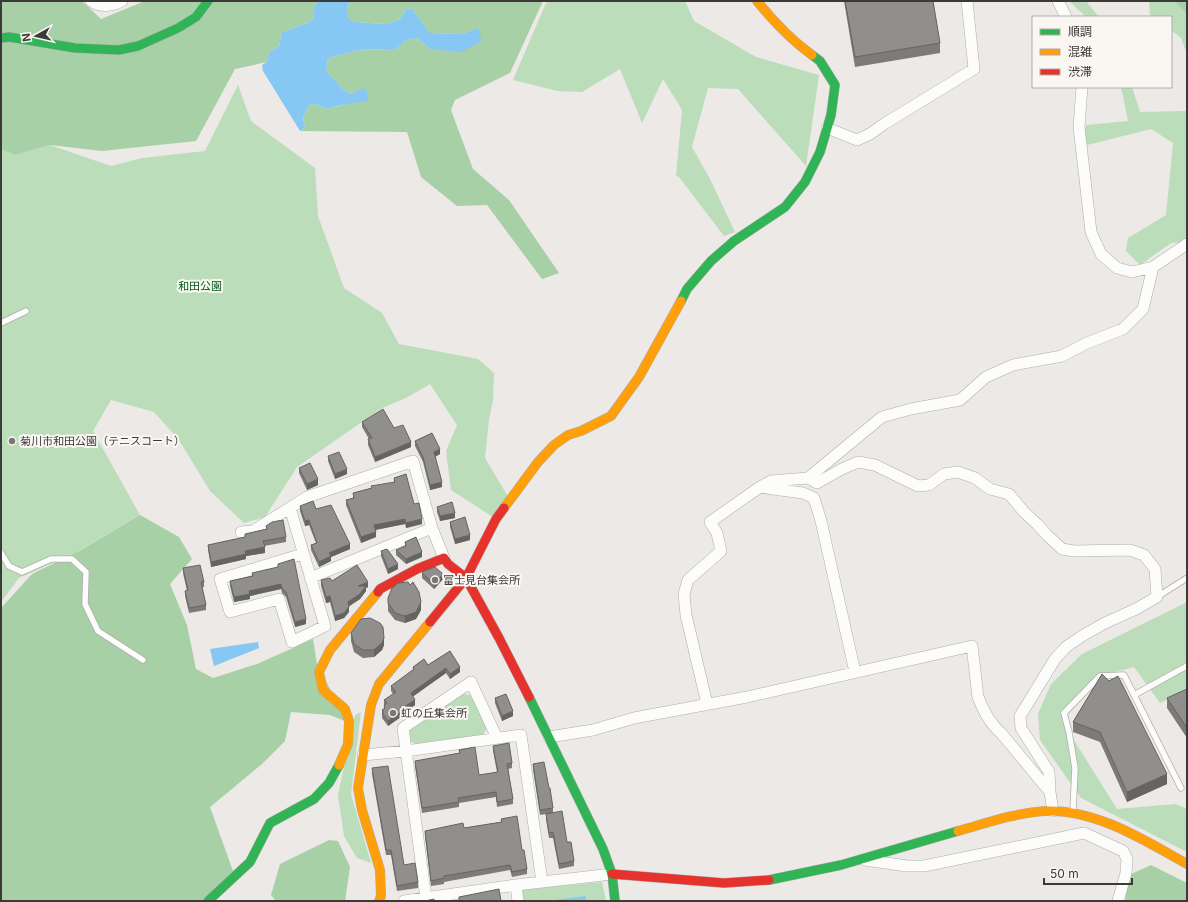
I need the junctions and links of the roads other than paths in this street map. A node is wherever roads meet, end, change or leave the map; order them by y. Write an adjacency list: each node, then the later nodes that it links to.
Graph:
1 (91, 1): 2 (street)
2 (122, 1)
3 (208, 1): 8 (street)
4 (758, 1): 10 (street)
5 (967, 1): 10 (street)
6 (1058, 1): 7 (street)
7 (1066, 16)
8 (1, 38)
9 (1082, 88): 12 (street)
10 (827, 128): 24 (street)
11 (1187, 244): 12 (street)
12 (1153, 267): 15 (street)
13 (26, 311): 14 (lane)
14 (1, 323)
15 (808, 478): 16 (street); 26 (street)
16 (760, 487): 29 (street); 31 (street)
17 (290, 508): 18 (street); 19 (street); 21 (street)
18 (432, 528): 22 (street); 23 (street)
19 (241, 532)
20 (1, 553): 27 (lane)
21 (303, 554): 23 (street); 23 (street)
22 (444, 558): 24 (street); 47 (street)
23 (310, 578)
24 (466, 578): 32 (street); 35 (street)
25 (1187, 578): 26 (lane)
26 (1157, 597): 37 (street)
27 (143, 660)
28 (1187, 666): 30 (lane)
29 (855, 672): 31 (street); 37 (street)
30 (1134, 695): 36 (lane); 39 (lane)
31 (707, 704): 32 (street)
32 (549, 737): 42 (street)
33 (497, 738): 34 (street); 34 (street); 43 (street)
34 (406, 752): 35 (street); 45 (street)
35 (363, 755): 48 (street)
36 (1181, 788)
37 (1050, 792): 38 (street)
38 (1053, 811): 39 (street); 40 (street)
39 (1073, 814): 41 (street)
40 (858, 859): 42 (street); 52 (street)
41 (1187, 864)
42 (612, 874): 43 (street); 51 (street)
43 (542, 882): 44 (street)
44 (516, 884): 46 (street); 50 (street)
45 (426, 898): 46 (street); 49 (street)
46 (452, 898)
47 (208, 901)
48 (379, 901)
49 (404, 901)
50 (518, 901)
51 (615, 901)
52 (1118, 901)

